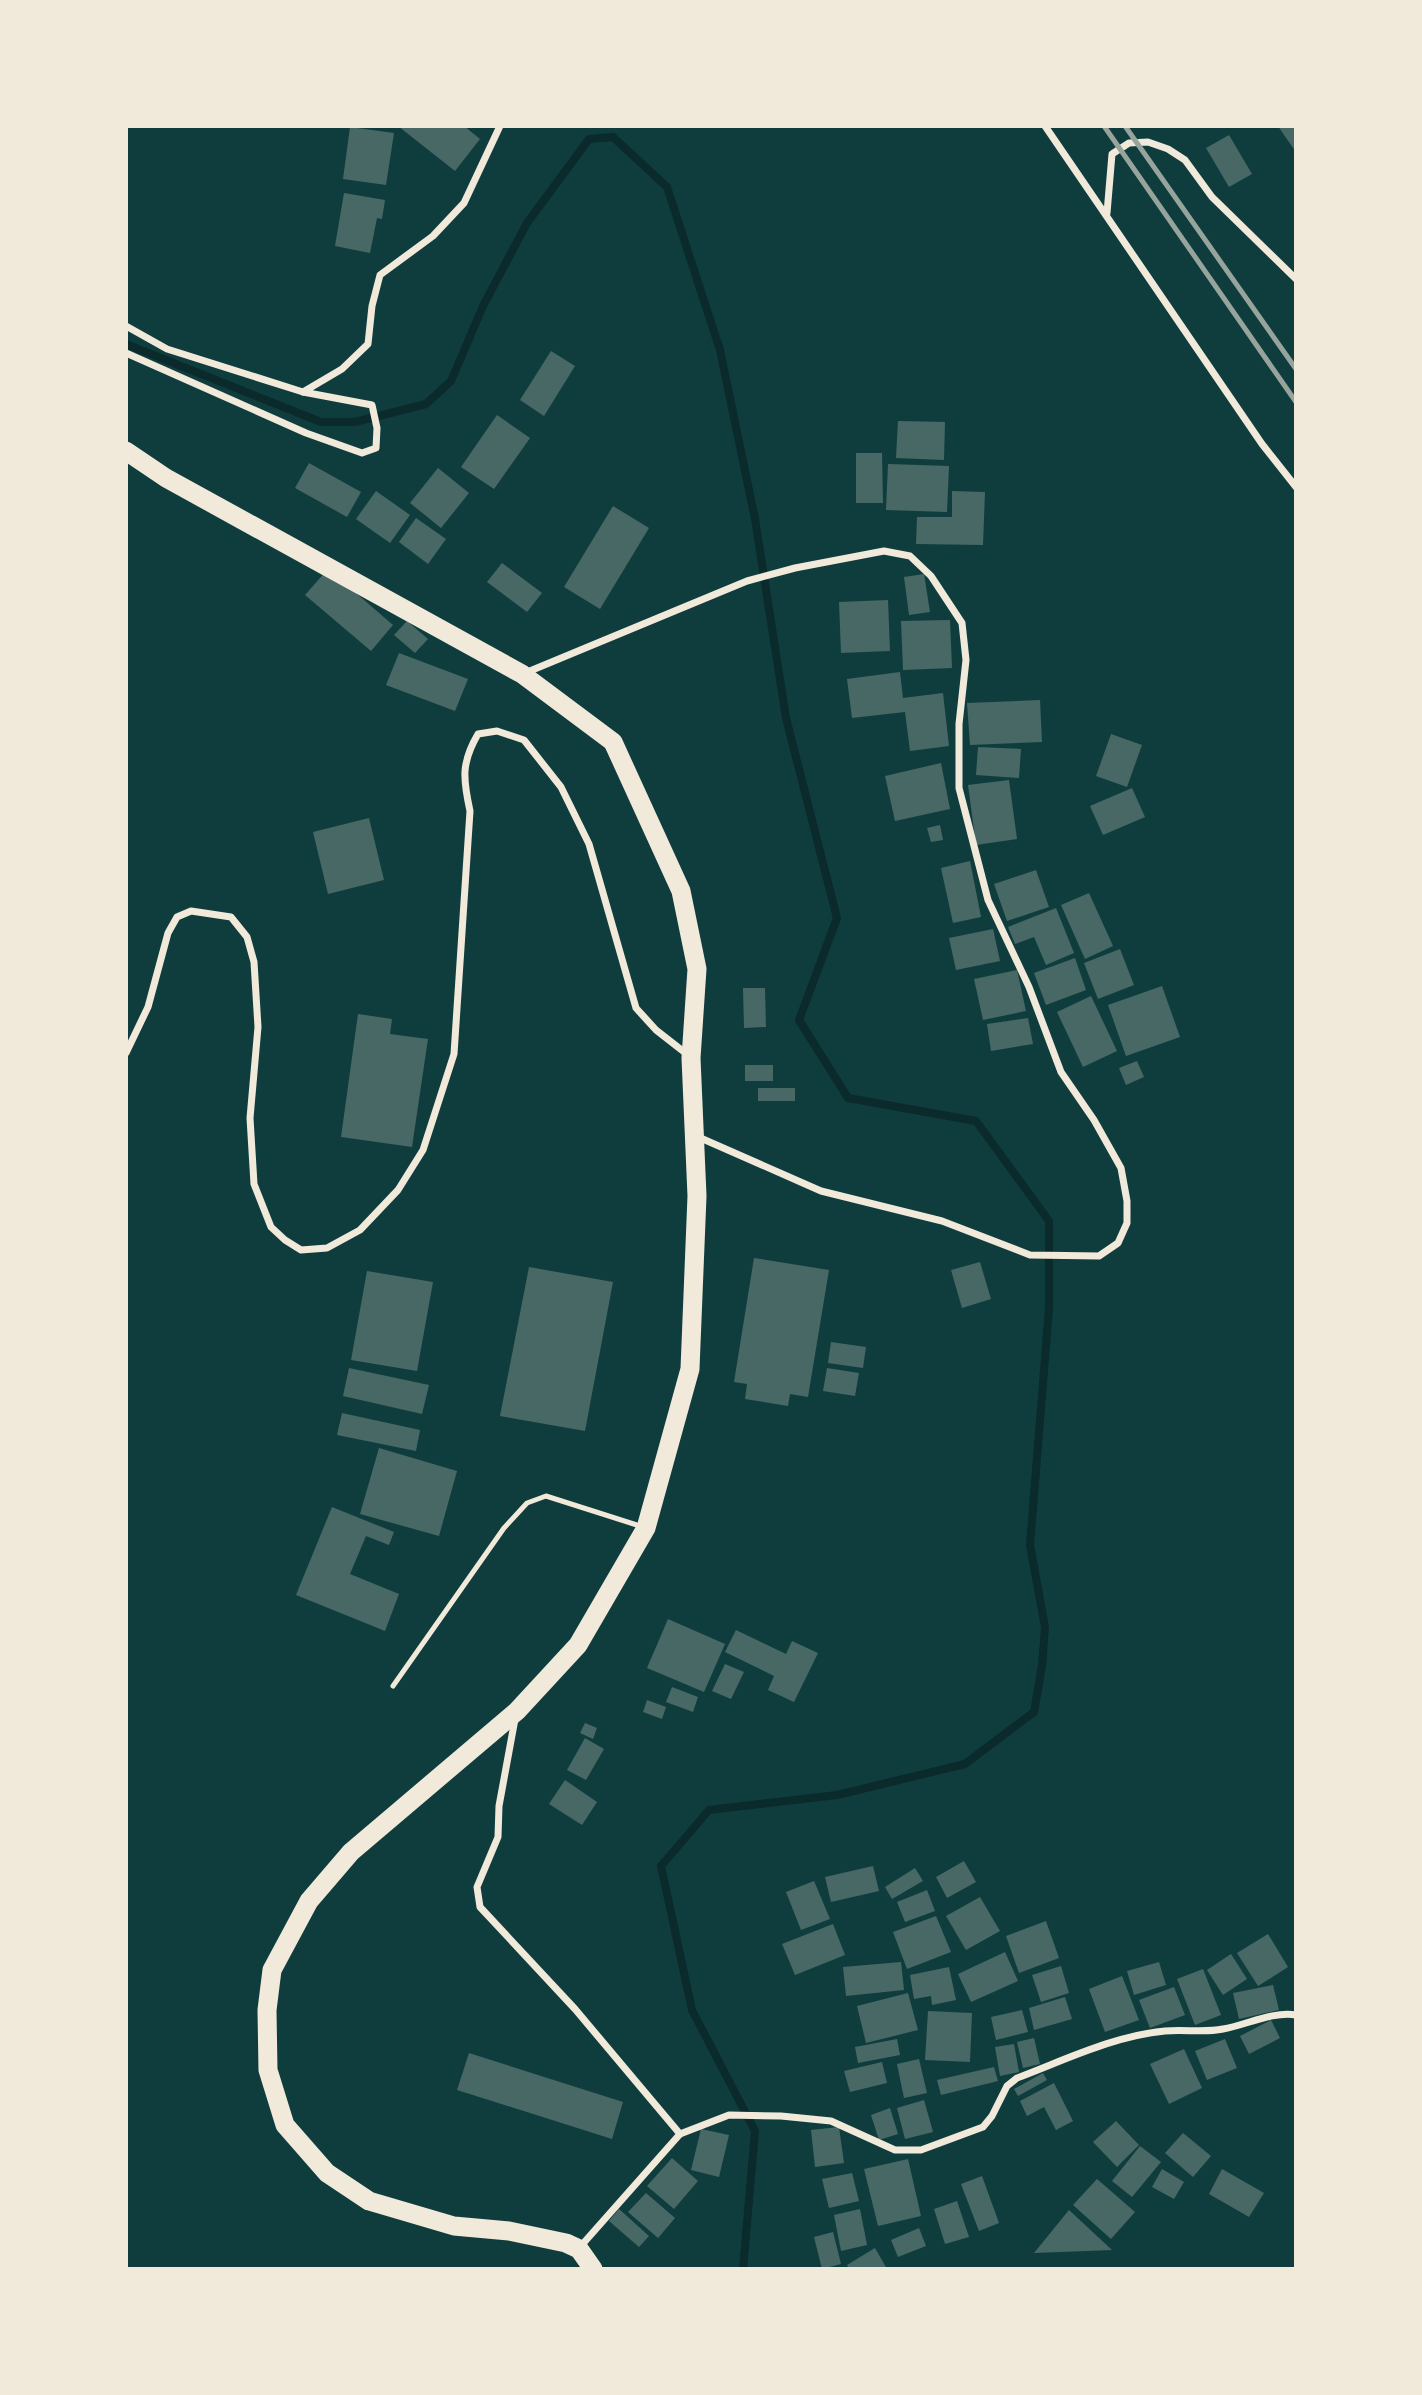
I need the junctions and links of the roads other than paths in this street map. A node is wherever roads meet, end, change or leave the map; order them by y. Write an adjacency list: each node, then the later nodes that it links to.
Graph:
1 (500, 126): 7 (street)
2 (1045, 126): 3 (street)
3 (1107, 214): 4 (street); 9 (street)
4 (1296, 279)
5 (126, 326): 7 (street)
6 (126, 353): 7 (street)
7 (303, 392)
8 (126, 452): 10 (highway)
9 (1296, 487)
10 (523, 674): 12 (highway); 13 (street)
11 (126, 1053): 12 (street)
12 (691, 1058): 13 (highway)
13 (695, 1135): 14 (highway)
14 (646, 1528): 15 (lane); 16 (highway)
15 (393, 1686)
16 (517, 1711): 18 (street); 19 (highway)
17 (1296, 2015): 18 (street)
18 (680, 2134): 19 (street)
19 (579, 2249): 20 (highway)
20 (593, 2269)

